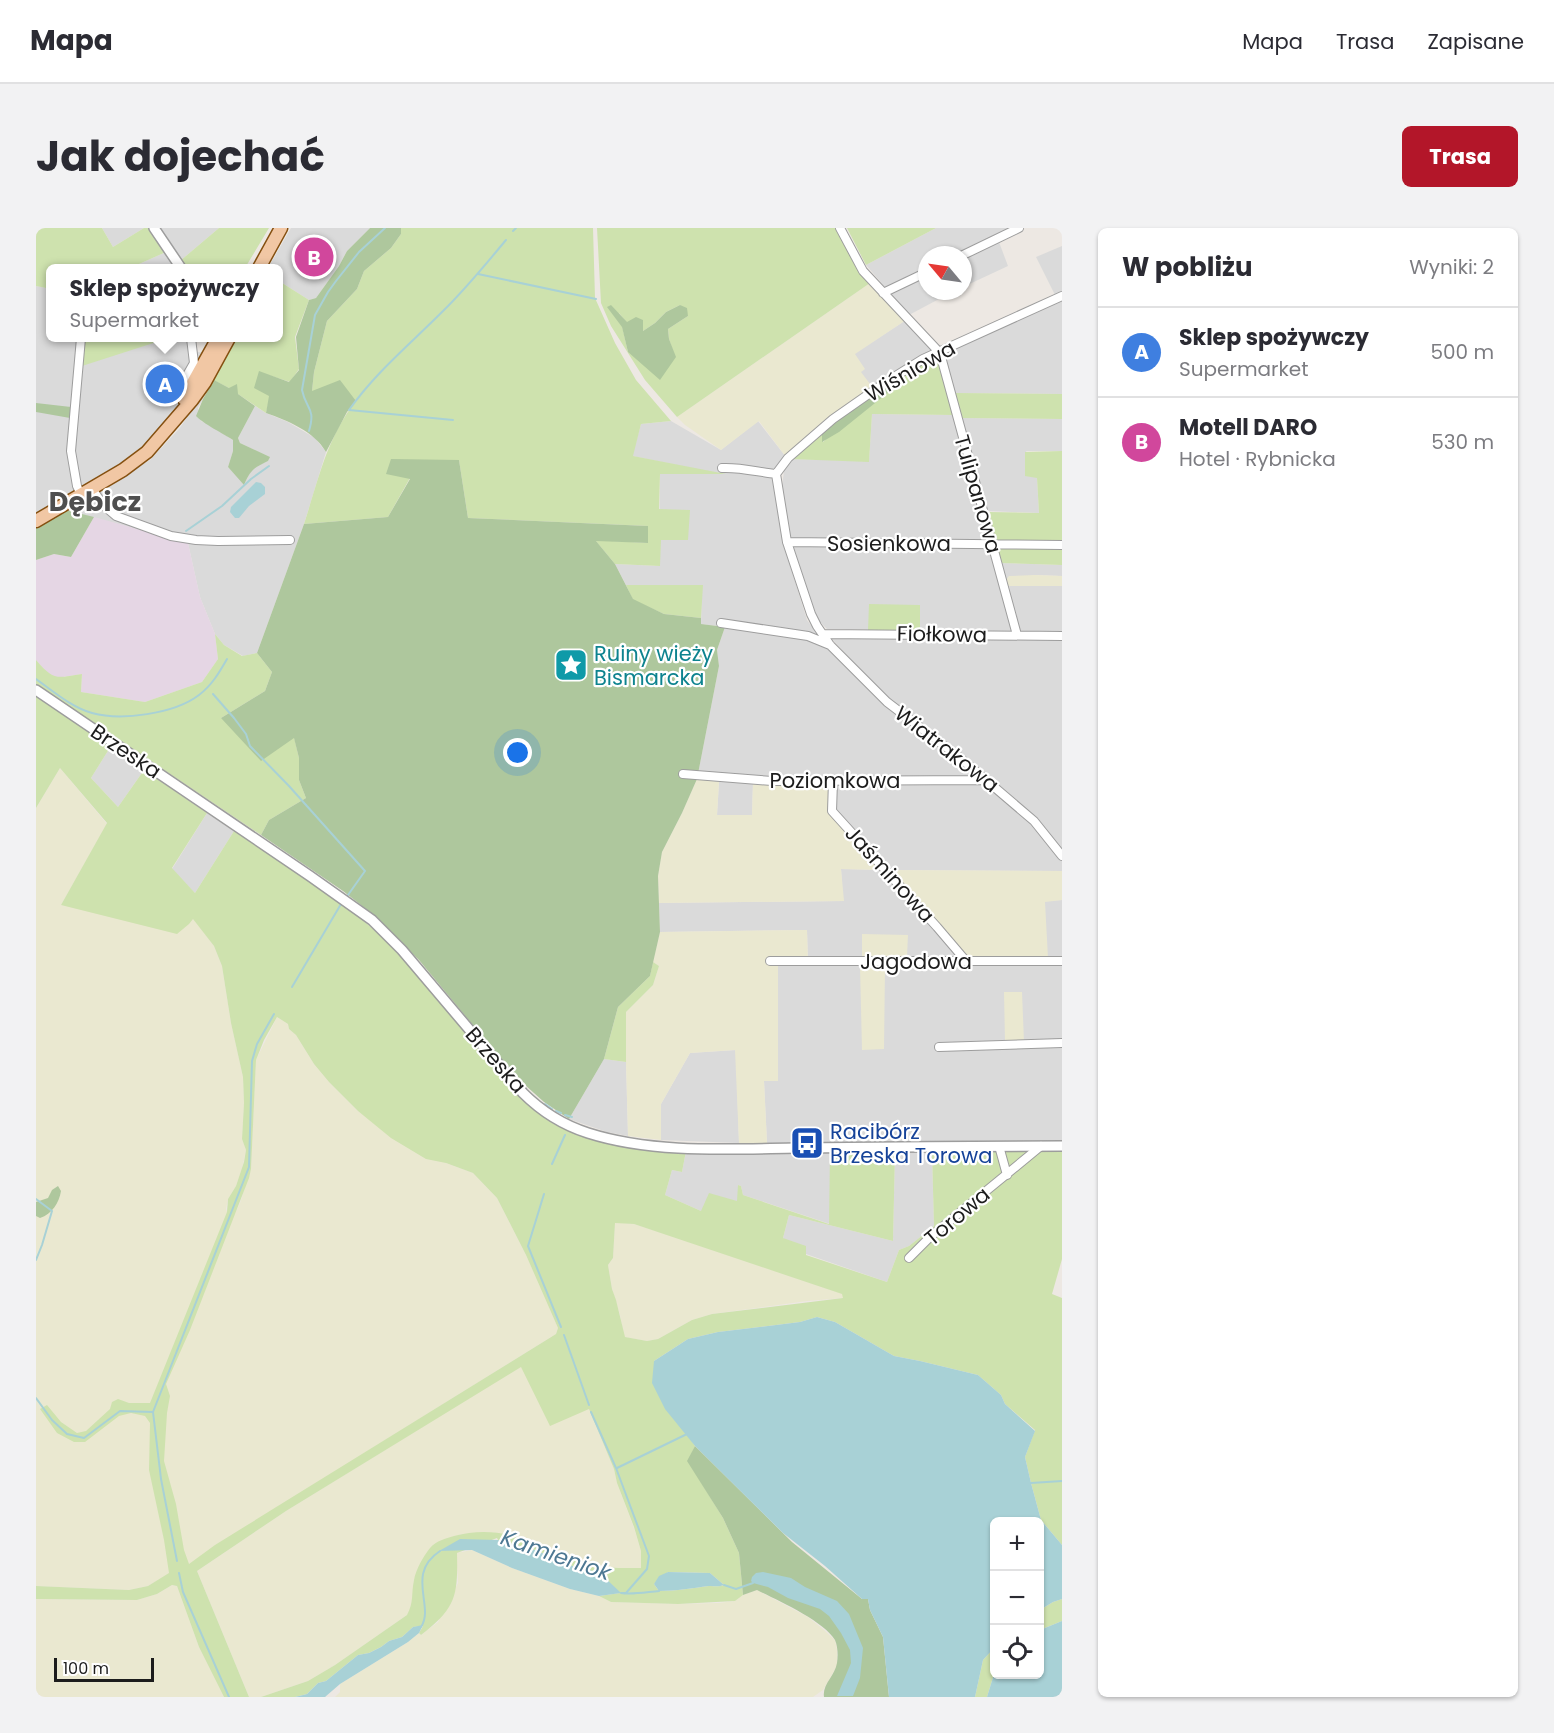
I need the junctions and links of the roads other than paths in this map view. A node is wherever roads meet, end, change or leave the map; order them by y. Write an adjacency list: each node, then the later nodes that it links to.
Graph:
1 (154, 228): 6 (street)
2 (281, 228): 7 (main road)
3 (840, 228): 9 (street)
4 (1019, 228): 5 (street)
5 (972, 251)
6 (178, 264)
7 (261, 264)
8 (918, 276): 9 (street)
9 (883, 293): 15 (street)
10 (1062, 296): 15 (street, Wiśniowa)
11 (81, 342): 20 (street)
12 (191, 342): 16 (street)
13 (216, 342): 16 (main road)
14 (227, 342): 16 (main road)
15 (939, 353): 18 (street, Wiśniowa); 24 (street, Tulipanowa)
16 (189, 398): 19 (main road)
17 (722, 468): 18 (street)
18 (776, 474): 23 (street, Wiatrakowa)
19 (92, 488): 20 (main road); 22 (street)
20 (81, 495): 21 (main road)
21 (36, 521)
22 (290, 540)
23 (787, 542): 24 (street, Sosienkowa); 27 (street, Wiatrakowa)
24 (992, 544): 25 (street, Sosienkowa); 29 (street, Tulipanowa)
25 (1062, 545)
26 (721, 623): 30 (street, Wiatrakowa)
27 (817, 626): 28 (street, Wiatrakowa); 30 (street)
28 (823, 634): 29 (street, Fiołkowa); 32 (street, Wiatrakowa)
29 (1017, 635): 31 (street, Fiołkowa)
30 (808, 636): 32 (street, Wiatrakowa)
31 (1062, 636)
32 (830, 645): 35 (street, Wiatrakowa)
33 (36, 690): 43 (street, Brzeska)
34 (683, 774): 36 (street, Poziomkowa)
35 (987, 780): 36 (street, Poziomkowa); 37 (street, Wiatrakowa)
36 (833, 781): 39 (street, Jaśminowa)
37 (1062, 856)
38 (770, 961): 39 (street, Jagodowa)
39 (966, 961): 40 (street, Jagodowa)
40 (1062, 961)
41 (1062, 1043): 42 (street)
42 (939, 1047)
43 (999, 1146): 44 (street, Brzeska); 46 (street, Torowa)
44 (1041, 1146): 45 (street, Brzeska); 46 (street, Torowa)
45 (1062, 1146)
46 (1007, 1175): 47 (street, Torowa)
47 (909, 1258)

